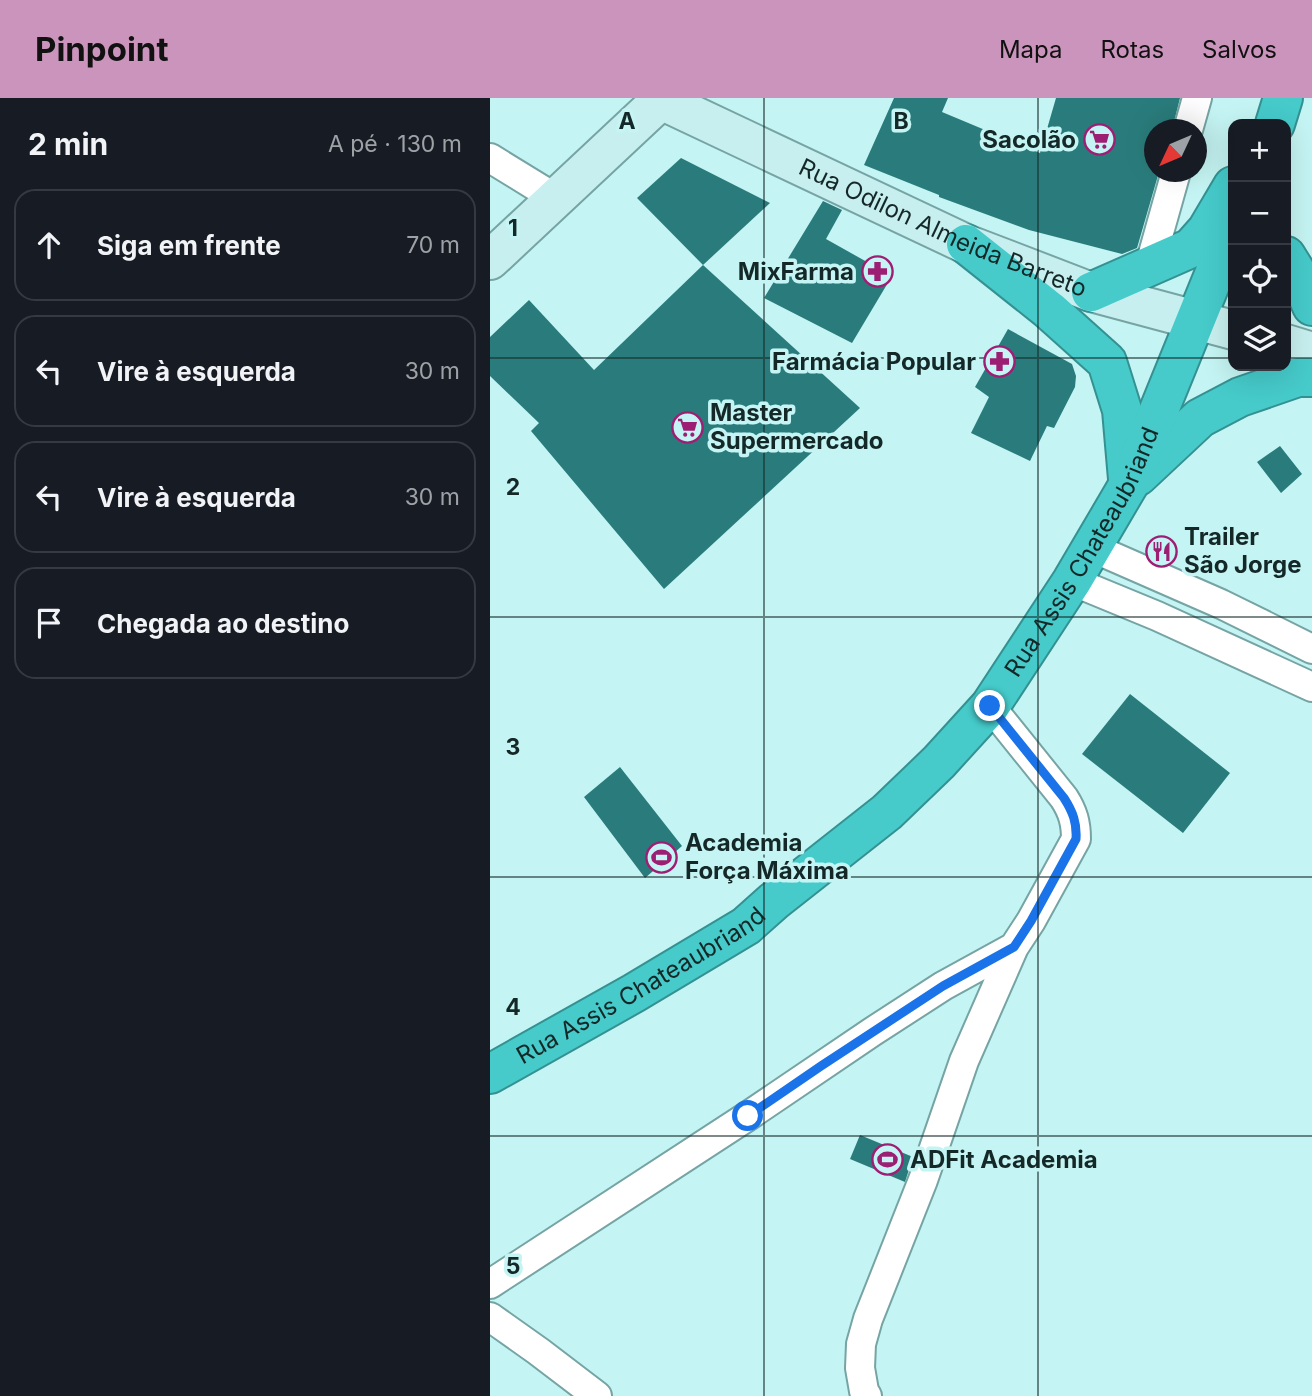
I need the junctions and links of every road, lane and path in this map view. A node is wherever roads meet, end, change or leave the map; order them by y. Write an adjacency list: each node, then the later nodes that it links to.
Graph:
1 (1197, 98): 3 (street)
2 (662, 99): 7 (street); 9 (street, Rua Odilon Almeida Barreto)
3 (1191, 119)
4 (490, 158): 7 (street)
5 (1173, 182): 12 (street)
6 (1228, 194): 12 (highway)
7 (555, 198): 10 (street)
8 (1228, 241): 15 (highway, Rua Assis Chateaubriand)
9 (965, 244): 13 (street, Rua Odilon Almeida Barreto); 20 (highway)
10 (490, 260)
11 (1291, 264): 14 (highway)
12 (1149, 268): 13 (highway)
13 (1091, 292): 15 (street, Rua Odilon Almeida Barreto)
14 (1312, 306)
15 (1197, 320): 16 (street, Rua Odilon Almeida Barreto); 20 (highway, Rua Assis Chateaubriand)
16 (1228, 329)
17 (1291, 346): 18 (street)
18 (1312, 352)
19 (1312, 377): 20 (highway)
20 (1129, 484): 21 (highway, Rua Assis Chateaubriand)
21 (1093, 548): 22 (highway, Rua Assis Chateaubriand); 23 (street)
22 (1072, 581): 24 (street); 25 (highway, Rua Assis Chateaubriand)
23 (1312, 649)
24 (1312, 687)
25 (990, 706): 26 (street); 27 (highway, Rua Assis Chateaubriand)
26 (1014, 947): 28 (street); 31 (street)
27 (490, 1074)
28 (490, 1284)
29 (490, 1317): 30 (street)
30 (597, 1396)
31 (867, 1396)

